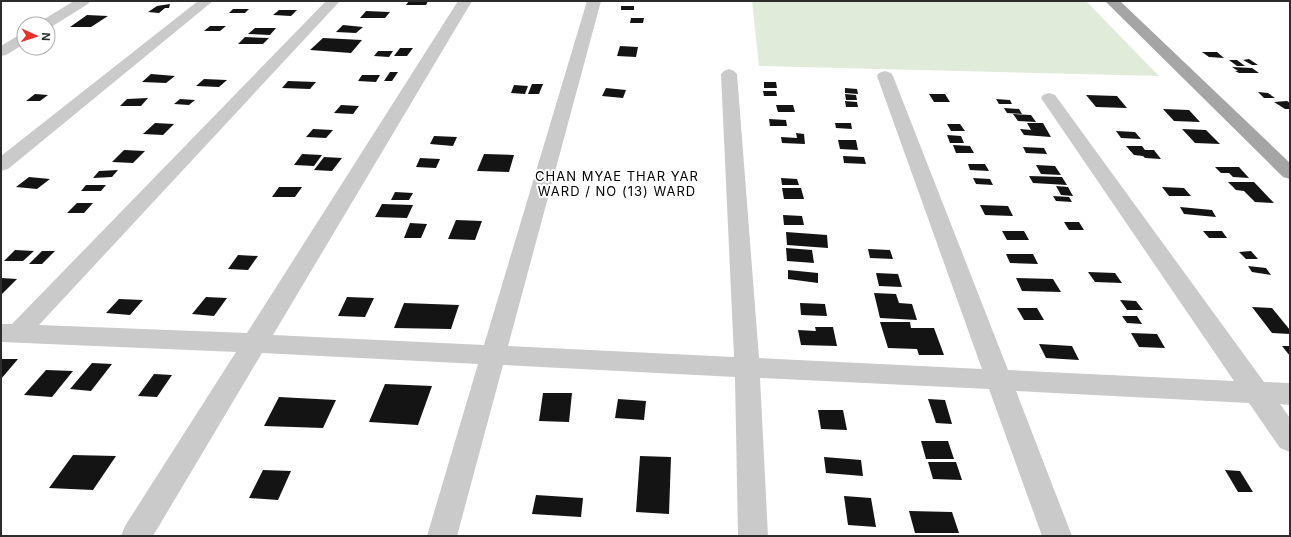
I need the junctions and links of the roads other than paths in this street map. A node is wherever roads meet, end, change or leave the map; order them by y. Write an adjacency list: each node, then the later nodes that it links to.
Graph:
1 (83, 1): 7 (street)
2 (206, 1): 13 (street)
3 (333, 1): 15 (street)
4 (465, 1): 16 (street)
5 (594, 1): 17 (street)
6 (1112, 1): 14 (main road)
7 (56, 18)
8 (16, 43): 9 (street)
9 (1, 52)
10 (729, 74): 18 (street)
11 (885, 76): 19 (street)
12 (1050, 98): 20 (street)
13 (1, 165)
14 (1290, 173)
15 (9, 333): 16 (street)
16 (253, 343): 17 (street); 23 (street)
17 (494, 355): 18 (street); 24 (street)
18 (747, 367): 19 (street); 25 (street)
19 (998, 380): 20 (street); 26 (street)
20 (1256, 392): 21 (street); 22 (street)
21 (1290, 394)
22 (1290, 440)
23 (136, 536)
24 (442, 536)
25 (753, 536)
26 (1057, 536)

